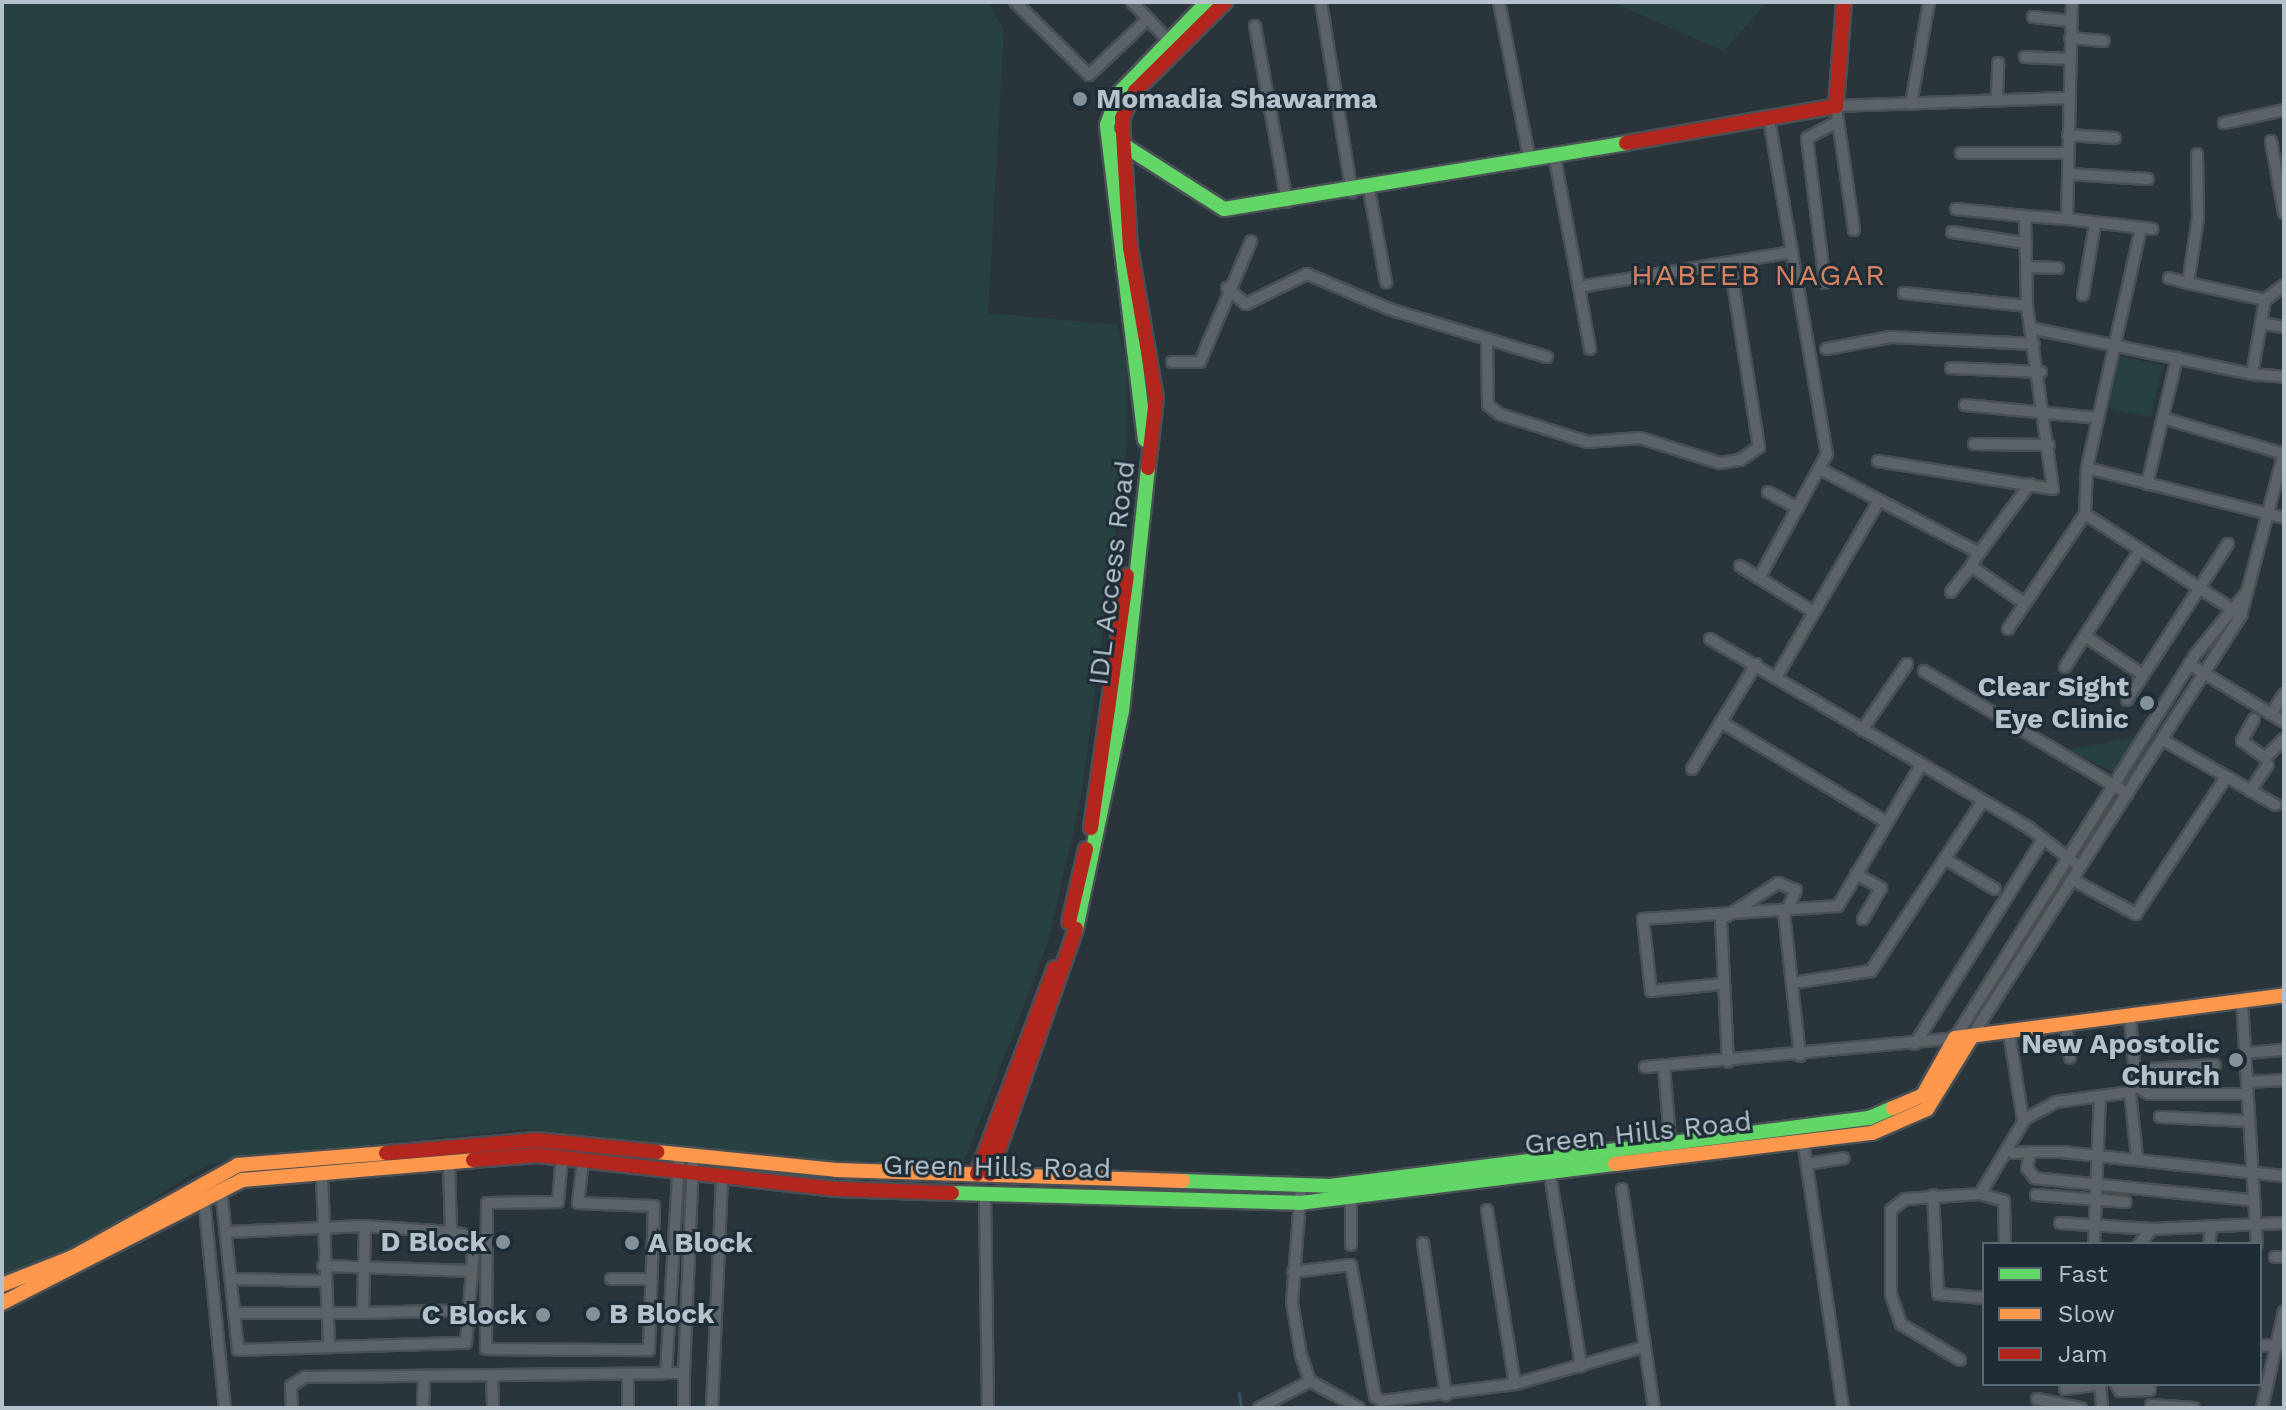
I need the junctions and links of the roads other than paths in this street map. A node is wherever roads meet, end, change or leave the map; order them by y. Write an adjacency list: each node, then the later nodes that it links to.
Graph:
1 (1015, 2): 11 (street)
2 (1132, 2): 11 (street)
3 (1207, 2): 15 (street)
4 (1225, 2): 30 (street)
5 (1321, 2): 40 (street)
6 (1499, 2): 36 (street)
7 (1844, 2): 23 (street)
8 (1929, 2): 22 (street)
9 (2072, 2): 12 (street)
10 (2033, 17): 12 (street)
11 (1148, 19): 15 (street)
12 (2071, 21): 14 (street)
13 (1255, 26): 41 (street)
14 (2070, 38): 16 (street); 18 (street)
15 (1168, 40): 30 (street)
16 (2104, 41)
17 (2025, 57): 18 (street)
18 (2069, 59): 20 (street)
19 (1998, 63): 21 (street)
20 (2067, 98): 21 (street); 28 (street)
21 (1997, 99): 22 (street)
22 (1911, 104): 23 (street)
23 (1836, 106): 25 (street); 26 (street)
24 (2284, 110): 27 (street)
25 (1769, 119): 34 (street); 51 (street)
26 (1837, 122): 47 (street); 57 (street)
27 (2224, 123)
28 (2068, 135): 29 (street); 33 (street)
29 (2115, 138)
30 (1114, 139): 41 (street); 193 (street)
31 (2271, 141): 43 (street)
32 (1961, 153): 33 (street)
33 (2068, 153): 37 (street)
34 (1554, 154): 36 (street); 60 (street)
35 (2197, 154): 58 (street)
36 (1529, 156): 39 (street)
37 (2069, 174): 38 (street); 45 (street)
38 (2148, 179)
39 (1369, 190): 40 (street); 56 (street)
40 (1352, 193): 41 (street)
41 (1287, 202)
42 (1956, 209): 44 (street)
43 (2284, 213)
44 (2025, 216): 45 (street); 50 (street)
45 (2067, 219): 46 (street)
46 (2095, 224): 63 (street); 71 (street)
47 (1854, 230)
48 (1952, 232): 50 (street)
49 (1251, 241): 61 (street)
50 (2026, 243): 53 (street)
51 (1792, 252): 52 (street); 90 (street)
52 (1730, 263): 60 (street); 69 (street)
53 (2026, 267): 54 (street); 65 (street)
54 (2058, 268)
55 (2169, 278): 58 (street)
56 (1386, 282)
57 (1825, 283)
58 (2188, 283): 64 (street)
59 (2284, 285): 64 (street)
60 (1579, 287): 72 (street)
61 (1227, 288): 69 (street); 76 (street)
62 (1904, 293): 65 (street)
63 (2083, 295)
64 (2265, 300): 66 (street)
65 (2027, 306): 68 (street)
66 (2261, 323): 67 (street); 79 (street)
67 (2284, 327)
68 (2030, 328): 70 (street); 71 (street)
69 (1487, 341): 74 (street)
70 (2034, 344): 73 (street); 78 (street)
71 (2120, 345): 75 (street); 83 (street)
72 (1590, 349)
73 (1826, 349)
74 (1547, 357)
75 (2177, 358): 79 (street); 84 (street)
76 (1172, 362)
77 (1951, 368): 78 (street)
78 (2041, 372): 82 (street)
79 (2252, 374): 80 (street)
80 (2284, 377)
81 (1965, 405): 82 (street)
82 (2044, 410): 83 (street); 86 (street)
83 (2098, 418): 89 (street)
84 (2163, 418): 87 (street); 92 (street)
85 (1974, 444): 86 (street)
86 (2049, 445): 91 (street)
87 (2283, 452): 96 (street)
88 (1878, 461): 91 (street)
89 (2087, 468): 92 (street); 97 (street)
90 (1820, 469): 94 (street); 95 (street)
91 (2030, 484): 101 (street)
92 (2147, 484): 96 (street)
93 (1768, 492): 95 (street)
94 (1879, 501): 101 (street); 110 (street)
95 (1798, 508): 104 (street)
96 (2267, 513): 98 (street); 107 (street)
97 (2085, 514): 100 (street); 108 (street)
98 (2284, 518)
99 (2228, 544): 105 (street)
100 (2140, 550): 105 (street); 113 (street)
101 (1979, 553): 103 (street)
102 (1740, 566): 104 (street)
103 (1971, 566): 106 (street); 108 (street)
104 (1759, 578): 110 (street)
105 (2199, 589): 109 (street); 121 (street)
106 (1951, 592)
107 (2247, 592): 109 (street); 111 (street)
108 (2024, 603): 112 (street)
109 (2228, 607): 111 (street); 117 (street)
110 (1812, 611): 122 (street)
111 (2241, 615): 120 (street)
112 (2008, 629)
113 (2085, 636): 118 (street); 121 (street)
114 (1710, 639): 115 (street)
115 (1756, 664): 122 (street); 127 (street)
116 (1907, 664): 129 (street)
117 (2189, 664): 120 (street); 136 (street)
118 (2065, 667)
119 (1924, 671): 136 (street)
120 (2205, 674): 125 (street); 131 (street)
121 (2143, 675): 124 (street)
122 (1777, 676): 129 (street)
123 (2284, 694): 125 (street)
124 (2127, 700)
125 (2271, 714): 128 (street)
126 (2254, 719): 130 (street)
127 (1721, 722): 134 (street); 141 (street)
128 (2284, 722)
129 (1862, 730): 133 (street)
130 (2284, 739)
131 (2163, 740): 135 (street); 138 (street)
132 (2268, 764): 137 (street)
133 (1920, 767): 139 (street); 141 (street)
134 (1692, 769)
135 (2226, 777): 137 (street); 147 (street)
136 (2113, 784): 138 (street); 143 (street)
137 (2250, 791): 140 (street)
138 (2128, 794): 145 (street)
139 (1982, 802): 142 (street); 144 (street)
140 (2276, 805)
141 (1886, 822): 146 (street)
142 (2042, 841): 143 (street); 162 (street)
143 (2065, 857): 145 (street); 161 (street)
144 (1945, 859): 149 (street); 153 (street)
145 (2080, 867): 147 (street)
146 (1858, 875): 148 (street); 150 (street); 152 (street)
147 (2073, 880): 160 (street)
148 (1852, 889)
149 (1995, 889)
150 (1784, 913): 151 (street); 151 (street); 153 (street)
151 (1721, 919): 154 (street); 154 (street)
152 (1863, 919)
153 (1792, 983): 165 (street)
154 (1722, 984): 167 (street)
155 (2284, 995): 156 (street)
156 (2242, 1001): 157 (street); 164 (street)
157 (2130, 1017): 158 (street); 171 (street)
158 (2066, 1025): 159 (street); 166 (street)
159 (2009, 1032): 160 (street); 177 (street)
160 (1972, 1036): 161 (street); 180 (street, Green Hills Road)
161 (1955, 1038): 162 (street); 179 (street, Green Hills Road)
162 (1915, 1044): 165 (street)
163 (2284, 1050): 164 (street)
164 (2246, 1053): 173 (street)
165 (1800, 1056): 167 (street)
166 (2070, 1058)
167 (1728, 1062): 170 (street)
168 (2215, 1065): 171 (street)
169 (1645, 1067): 170 (street)
170 (1664, 1067): 179 (street)
171 (2133, 1070): 174 (street)
172 (2284, 1080): 173 (street)
173 (2248, 1088): 174 (street); 178 (street)
174 (2133, 1089): 175 (street); 186 (street)
175 (2100, 1096): 177 (street); 183 (street)
176 (2160, 1117): 178 (street)
177 (2023, 1120): 182 (street)
178 (2248, 1121): 192 (street)
179 (1670, 1138): 199 (street, Green Hills Road)
180 (1803, 1140): 190 (street); 191 (street, Green Hills Road)
181 (2030, 1152): 182 (street); 183 (street); 198 (street)
182 (2008, 1153): 203 (street)
183 (2103, 1154): 186 (street); 198 (street)
184 (562, 1157): 188 (street, Green Hills Road); 189 (street, Green Hills Road); 210 (street)
185 (1844, 1158): 190 (street)
186 (2137, 1158): 192 (street)
187 (686, 1160): 193 (street, Green Hills Road); 195 (street); 215 (street, Green Hills Road)
188 (583, 1161): 195 (street, Green Hills Road); 212 (street)
189 (449, 1164): 196 (street, Green Hills Road); 226 (street)
190 (1807, 1164): 287 (street)
191 (1549, 1168): 206 (street, Green Hills Road); 258 (street)
192 (2250, 1172): 194 (street); 209 (street)
193 (984, 1174): 199 (street, Green Hills Road)
194 (2284, 1176)
195 (683, 1177): 197 (street, Green Hills Road); 242 (street); 243 (street)
196 (322, 1178): 201 (street, Green Hills Road); 221 (street)
197 (722, 1179): 202 (street, Green Hills Road); 283 (street)
198 (2100, 1185): 208 (street); 209 (street)
199 (1301, 1188): 213 (street)
200 (1622, 1189): 256 (street)
201 (221, 1190): 207 (street, Green Hills Road); 225 (street)
202 (985, 1194): 213 (street, Green Hills Road); 284 (street)
203 (1980, 1194): 204 (street); 227 (street)
204 (1933, 1195): 245 (street); 257 (street)
205 (2036, 1195): 208 (street)
206 (1351, 1197): 213 (street, Green Hills Road); 233 (street)
207 (204, 1199): 224 (street, Green Hills Road); 277 (street)
208 (2099, 1200): 211 (street); 219 (street)
209 (2250, 1200): 218 (street)
210 (558, 1202): 212 (street); 240 (street)
211 (2126, 1202)
212 (578, 1203): 240 (street)
213 (1300, 1203): 237 (street)
214 (1487, 1210): 265 (street)
215 (137, 1217): 224 (street); 244 (street, Green Hills Road)
216 (2060, 1223): 219 (street)
217 (2284, 1223): 218 (street)
218 (2255, 1224): 223 (street); 231 (street)
219 (2096, 1225): 222 (street); 228 (street)
220 (365, 1226): 221 (street); 226 (street); 234 (street)
221 (322, 1228): 225 (street); 235 (street)
222 (2152, 1229): 223 (street); 229 (street)
223 (2211, 1229): 230 (street)
224 (146, 1230): 246 (street, Green Hills Road)
225 (228, 1232): 238 (street)
226 (451, 1232): 236 (street)
227 (2005, 1242)
228 (2094, 1242)
229 (2141, 1242)
230 (2209, 1242)
231 (2257, 1242)
232 (1423, 1243): 271 (street)
233 (1351, 1245)
234 (363, 1264): 235 (street); 236 (street); 251 (street)
235 (323, 1266): 241 (street)
236 (472, 1271): 247 (street)
237 (1293, 1272): 264 (street); 272 (street)
238 (231, 1279): 241 (street); 250 (street)
239 (611, 1279): 240 (street)
240 (651, 1279)
241 (324, 1281): 249 (street)
242 (672, 1282): 243 (street); 259 (street)
243 (687, 1283): 260 (street)
244 (2, 1285)
245 (1982, 1298)
246 (2, 1303)
247 (471, 1310): 251 (street); 253 (street)
248 (2284, 1311): 252 (street)
249 (327, 1312): 250 (street); 251 (street); 253 (street)
250 (234, 1313): 253 (street)
251 (363, 1313)
252 (2284, 1317): 254 (street)
253 (329, 1345)
254 (2278, 1345): 255 (street); 266 (street)
255 (2262, 1346)
256 (1644, 1347): 258 (street); 286 (street)
257 (1960, 1360)
258 (1581, 1366): 265 (street)
259 (666, 1373): 260 (street); 261 (street)
260 (684, 1373): 282 (street)
261 (628, 1374): 262 (street); 281 (street)
262 (492, 1376): 263 (street); 280 (street)
263 (424, 1377): 278 (street); 279 (street)
264 (1310, 1381): 274 (street); 285 (street)
265 (1515, 1384): 271 (street)
266 (2265, 1384): 291 (street)
267 (2066, 1386): 275 (street)
268 (2100, 1386): 289 (street)
269 (2117, 1386): 270 (street)
270 (2150, 1387): 276 (street)
271 (1446, 1395): 272 (street)
272 (1375, 1397): 274 (street)
273 (2037, 1399): 275 (street)
274 (1360, 1403)
275 (2055, 1404): 288 (street)
276 (2151, 1406): 290 (street)
277 (225, 1408)
278 (292, 1408)
279 (423, 1408)
280 (493, 1408)
281 (628, 1408)
282 (684, 1408)
283 (712, 1408)
284 (988, 1408)
285 (1259, 1408)
286 (1654, 1408)
287 (1843, 1408)
288 (2081, 1408)
289 (2102, 1408)
290 (2194, 1408)
291 (2262, 1408)

